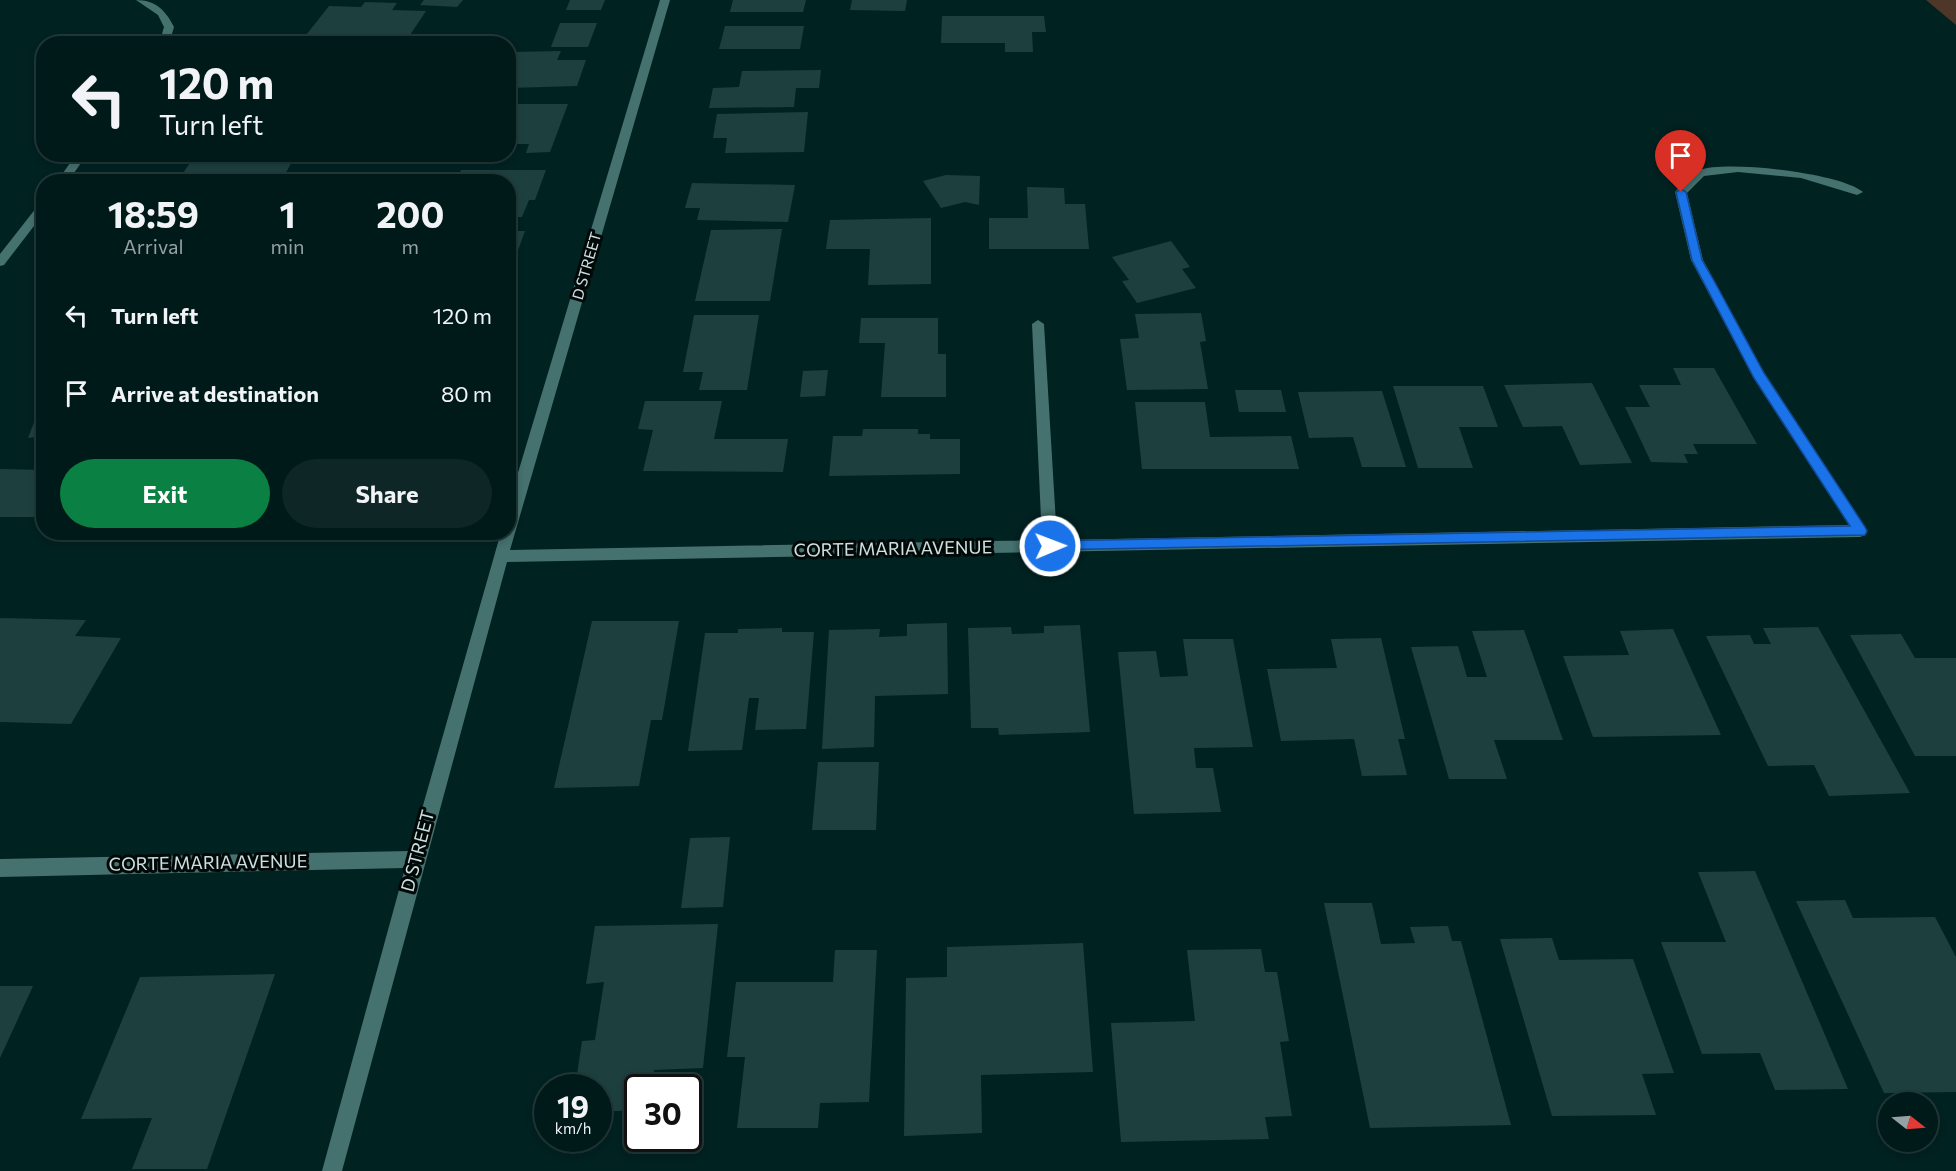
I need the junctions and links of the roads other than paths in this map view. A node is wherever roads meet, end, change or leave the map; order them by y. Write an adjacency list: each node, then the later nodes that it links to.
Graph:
1 (141, 0): 3 (street)
2 (665, 0): 8 (street, D STREET)
3 (166, 36)
4 (1857, 192): 10 (street, CORTE MARIA AVENUE)
5 (36, 215): 6 (street)
6 (0, 262)
7 (1038, 324): 10 (street)
8 (516, 505)
9 (506, 540): 11 (street, D STREET)
10 (1050, 546): 11 (street, CORTE MARIA AVENUE)
11 (502, 556): 12 (street, D STREET)
12 (416, 859): 13 (street, CORTE MARIA AVENUE); 14 (street, D STREET)
13 (0, 868)
14 (332, 1171)

